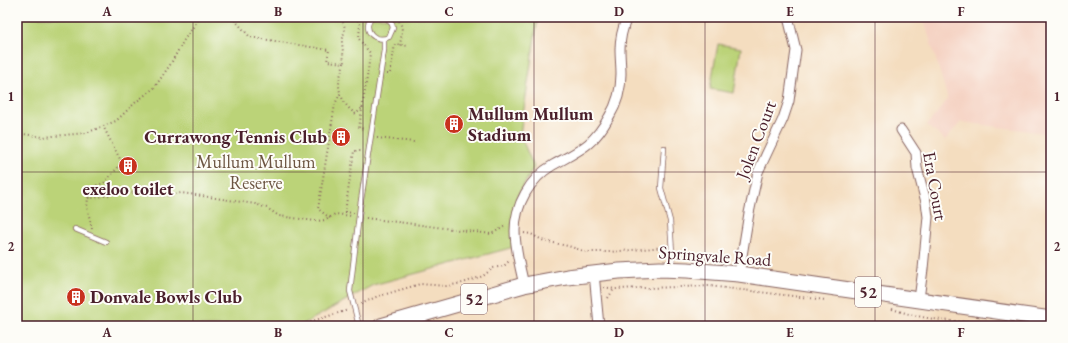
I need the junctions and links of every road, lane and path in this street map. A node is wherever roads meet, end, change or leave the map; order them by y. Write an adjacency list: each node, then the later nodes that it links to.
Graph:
1 (200, 17): 15 (path)
2 (232, 17): 12 (path)
3 (341, 17): 12 (path)
4 (355, 17): 14 (path)
5 (370, 17): 10 (lane)
6 (386, 17): 10 (lane)
7 (627, 17): 30 (street)
8 (788, 17): 28 (street, Jolen Court)
9 (402, 30): 11 (path)
10 (384, 40): 18 (lane)
11 (400, 45)
12 (344, 63): 13 (path)
13 (341, 92): 14 (path); 23 (path)
14 (362, 108): 18 (path)
15 (103, 126): 17 (path); 21 (path)
16 (901, 130): 33 (street, Era Court)
17 (17, 133)
18 (368, 137): 19 (path); 22 (path); 35 (lane)
19 (414, 142)
20 (664, 148): 27 (lane)
21 (88, 198)
22 (353, 216)
23 (330, 218)
24 (76, 230): 25 (lane)
25 (106, 242)
26 (511, 259): 35 (path)
27 (673, 269): 28 (main road, Springvale Road / 52); 29 (main road, Springvale Road / 52)
28 (738, 274): 33 (main road, Springvale Road / 52)
29 (594, 279): 30 (main road, Springvale Road / 52); 31 (path); 42 (street)
30 (524, 285): 41 (main road, Springvale Road / 52)
31 (614, 288): 32 (path); 34 (path)
32 (608, 298)
33 (919, 299): 37 (main road, Springvale Road / 52)
34 (829, 301)
35 (354, 308): 39 (path); 40 (lane)
36 (885, 308): 38 (path)
37 (1051, 319)
38 (983, 322)
39 (291, 326)
40 (359, 326)
41 (381, 326)
42 (599, 326)

